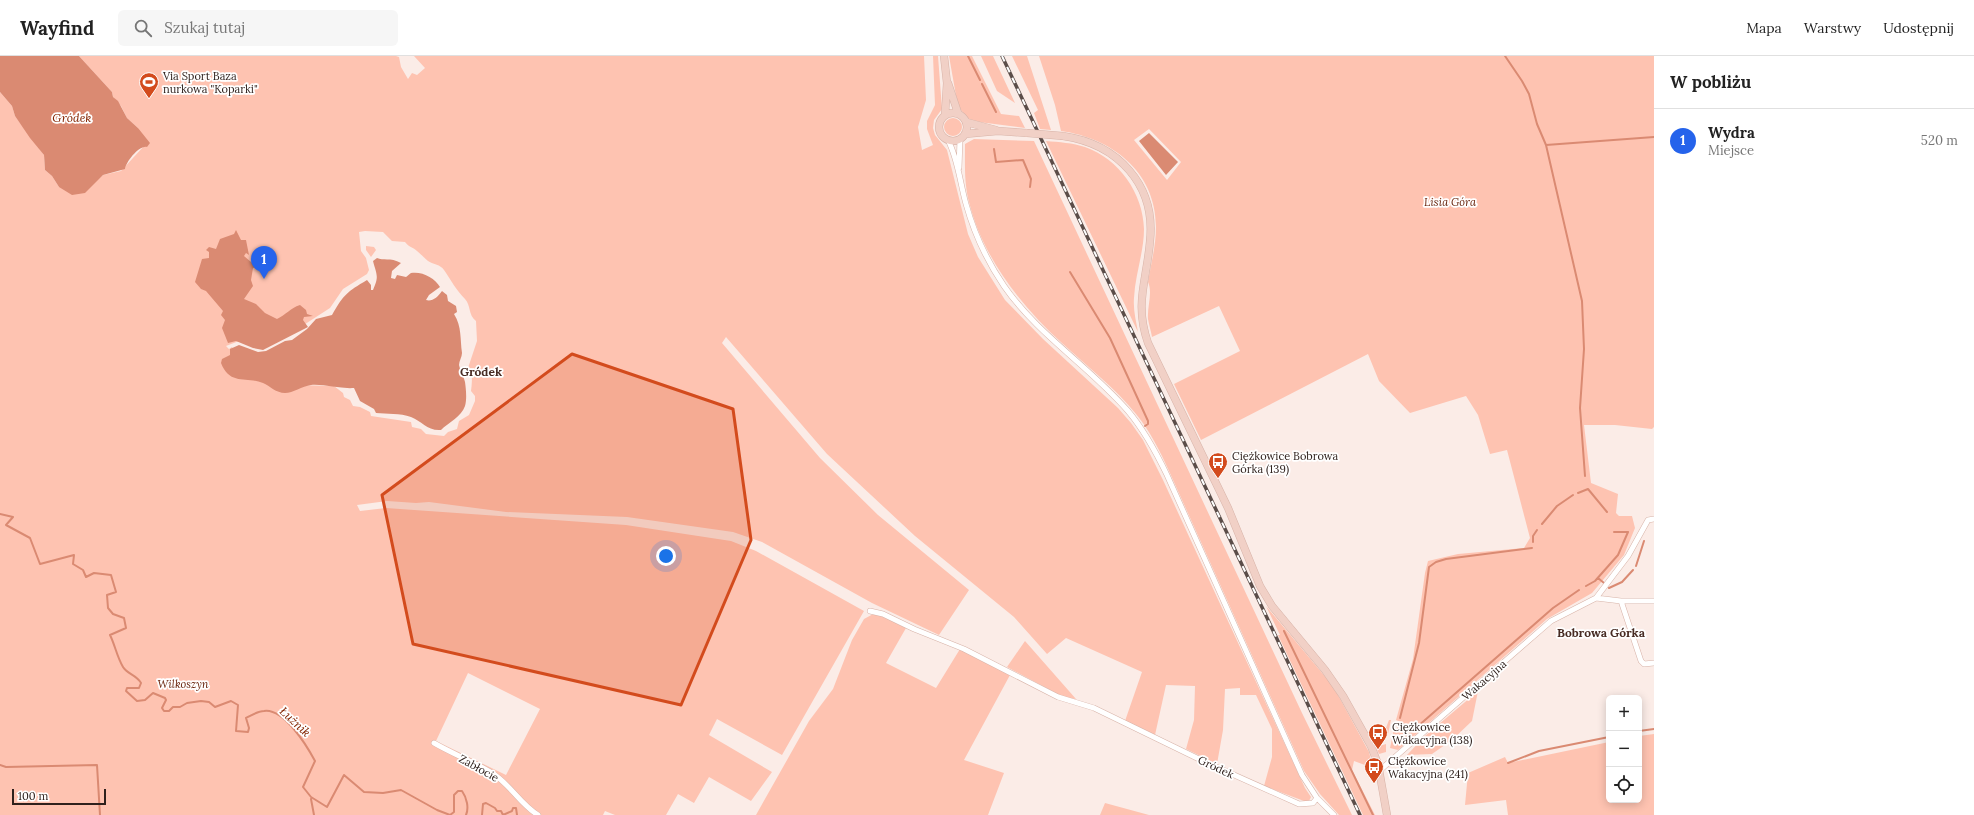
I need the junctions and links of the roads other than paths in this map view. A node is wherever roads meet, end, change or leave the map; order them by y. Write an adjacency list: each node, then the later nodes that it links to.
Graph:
1 (944, 56): 2 (street)
2 (948, 83): 3 (street); 4 (street)
3 (958, 113): 4 (street); 5 (street)
4 (945, 115): 8 (street)
5 (966, 122): 6 (street); 7 (street)
6 (998, 131): 7 (street); 17 (street, bridge)
7 (963, 136): 8 (street); 9 (street)
8 (948, 140): 9 (street)
9 (959, 169): 18 (street)
10 (1654, 519): 11 (street, Wakacyjna)
11 (1596, 598): 12 (street); 17 (street, Wakacyjna)
12 (1621, 601): 13 (street); 15 (street)
13 (1654, 601)
14 (870, 611): 18 (street, Gródek)
15 (1654, 663)
16 (434, 743): 19 (street, Zabłocie)
17 (1379, 771): 21 (street)
18 (1317, 798): 20 (street)
19 (538, 815)
20 (1334, 815)
21 (1386, 815)

